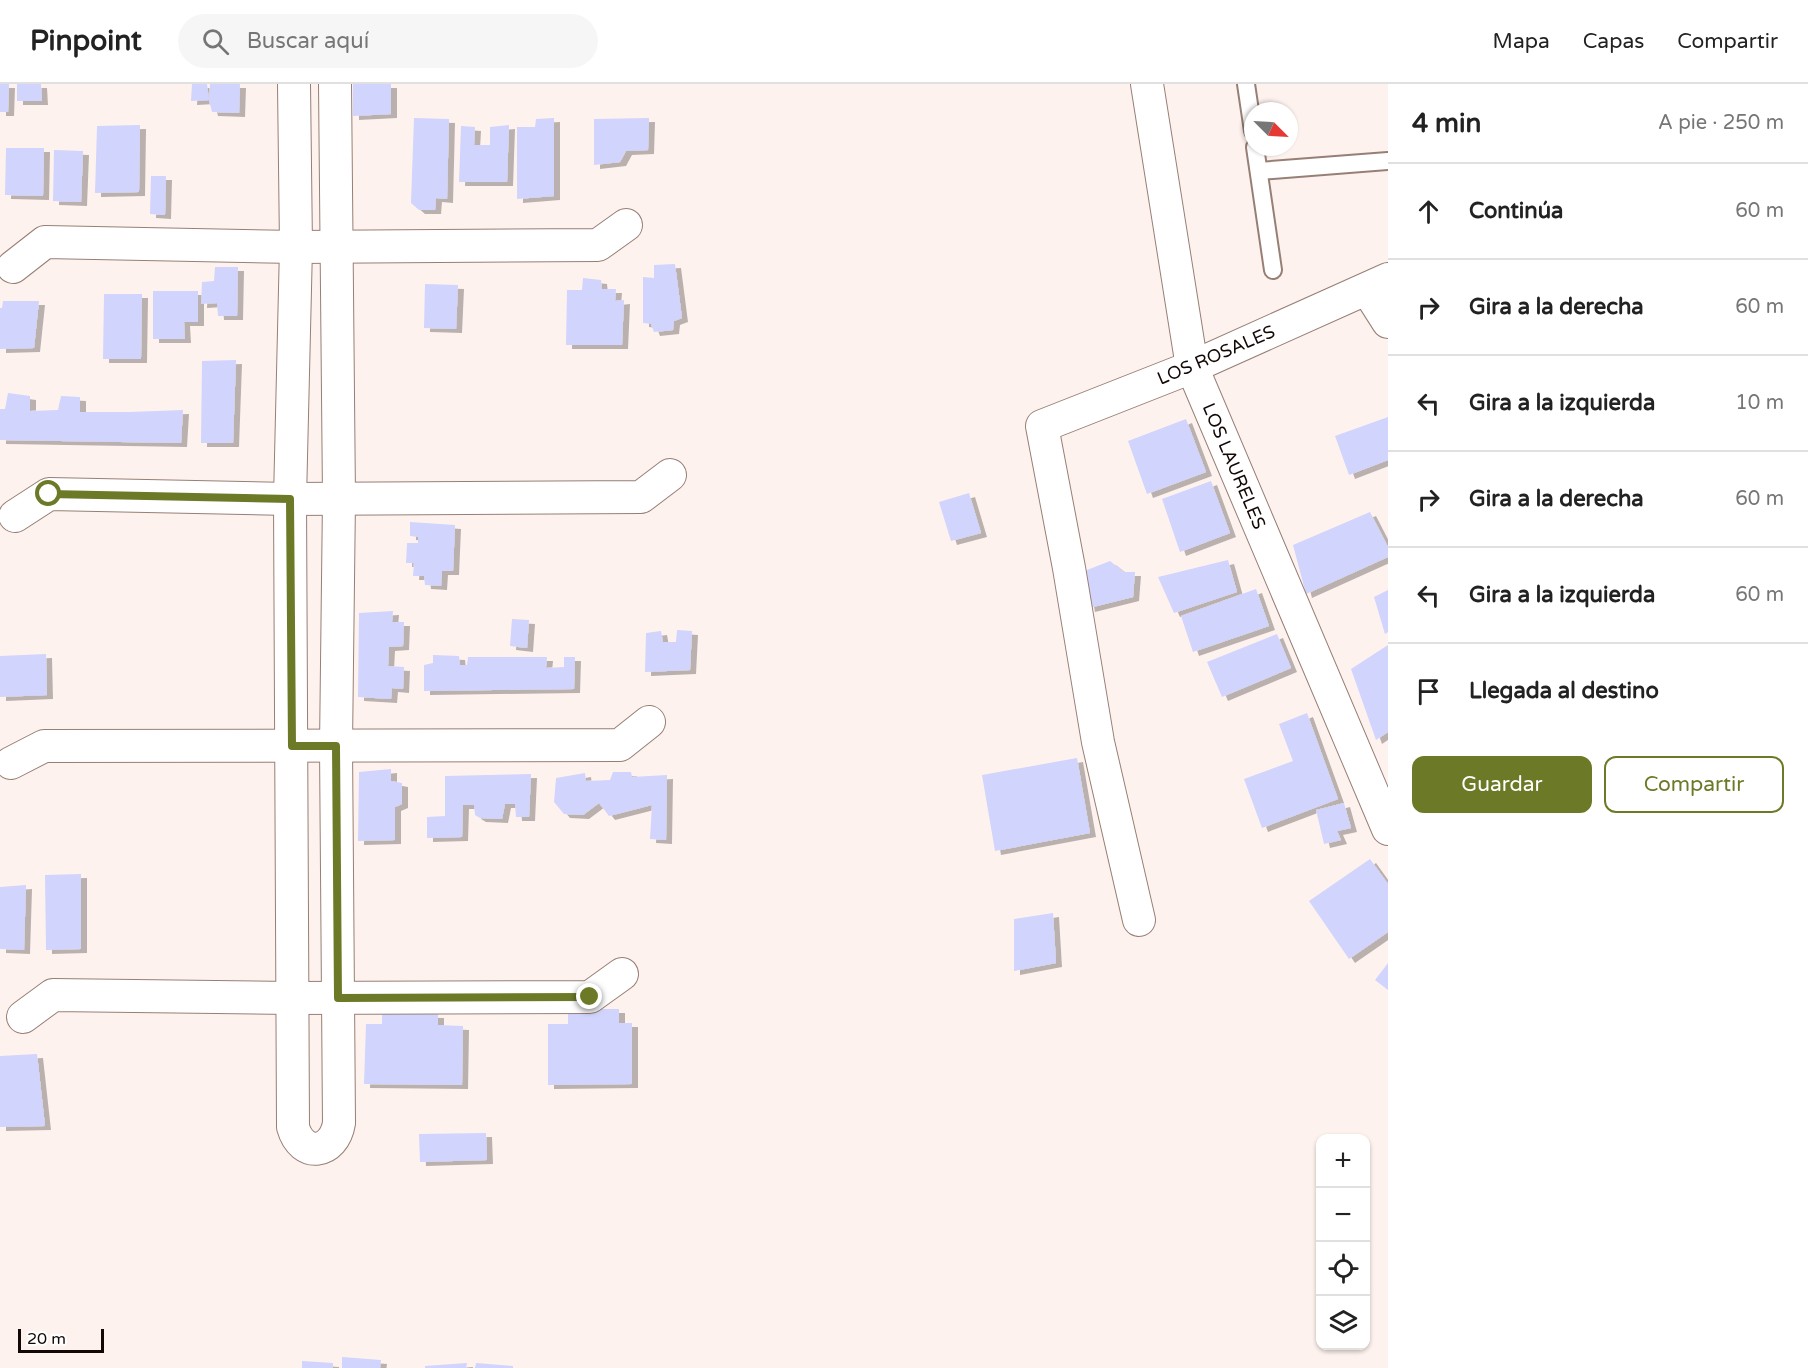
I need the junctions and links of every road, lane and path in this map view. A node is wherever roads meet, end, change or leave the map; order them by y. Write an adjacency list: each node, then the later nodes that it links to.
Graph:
1 (294, 84): 10 (street)
2 (335, 84): 11 (street)
3 (1148, 84): 16 (street, LOS LAURELES)
4 (1246, 84): 5 (lane)
5 (1249, 102)
6 (1256, 156): 8 (lane)
7 (1388, 161): 8 (lane)
8 (1259, 171): 13 (lane)
9 (626, 225): 11 (street)
10 (296, 247): 11 (street); 12 (street); 19 (street)
11 (338, 247): 18 (street)
12 (13, 267)
13 (1273, 270)
14 (1378, 284): 15 (street); 16 (street, LOS ROSALES)
15 (1388, 322)
16 (1192, 367): 25 (street, LOS LAURELES); 26 (street, LOS ROSALES)
17 (670, 475): 18 (street)
18 (339, 498): 19 (street); 23 (street)
19 (290, 499): 20 (street); 22 (street)
20 (15, 516)
21 (649, 722): 23 (street)
22 (292, 746): 23 (street); 24 (street); 28 (street)
23 (336, 746): 29 (street)
24 (11, 763)
25 (1388, 829)
26 (1139, 920)
27 (622, 974): 29 (street)
28 (291, 998): 29 (street); 29 (street); 30 (street)
29 (338, 998)
30 (23, 1017)

